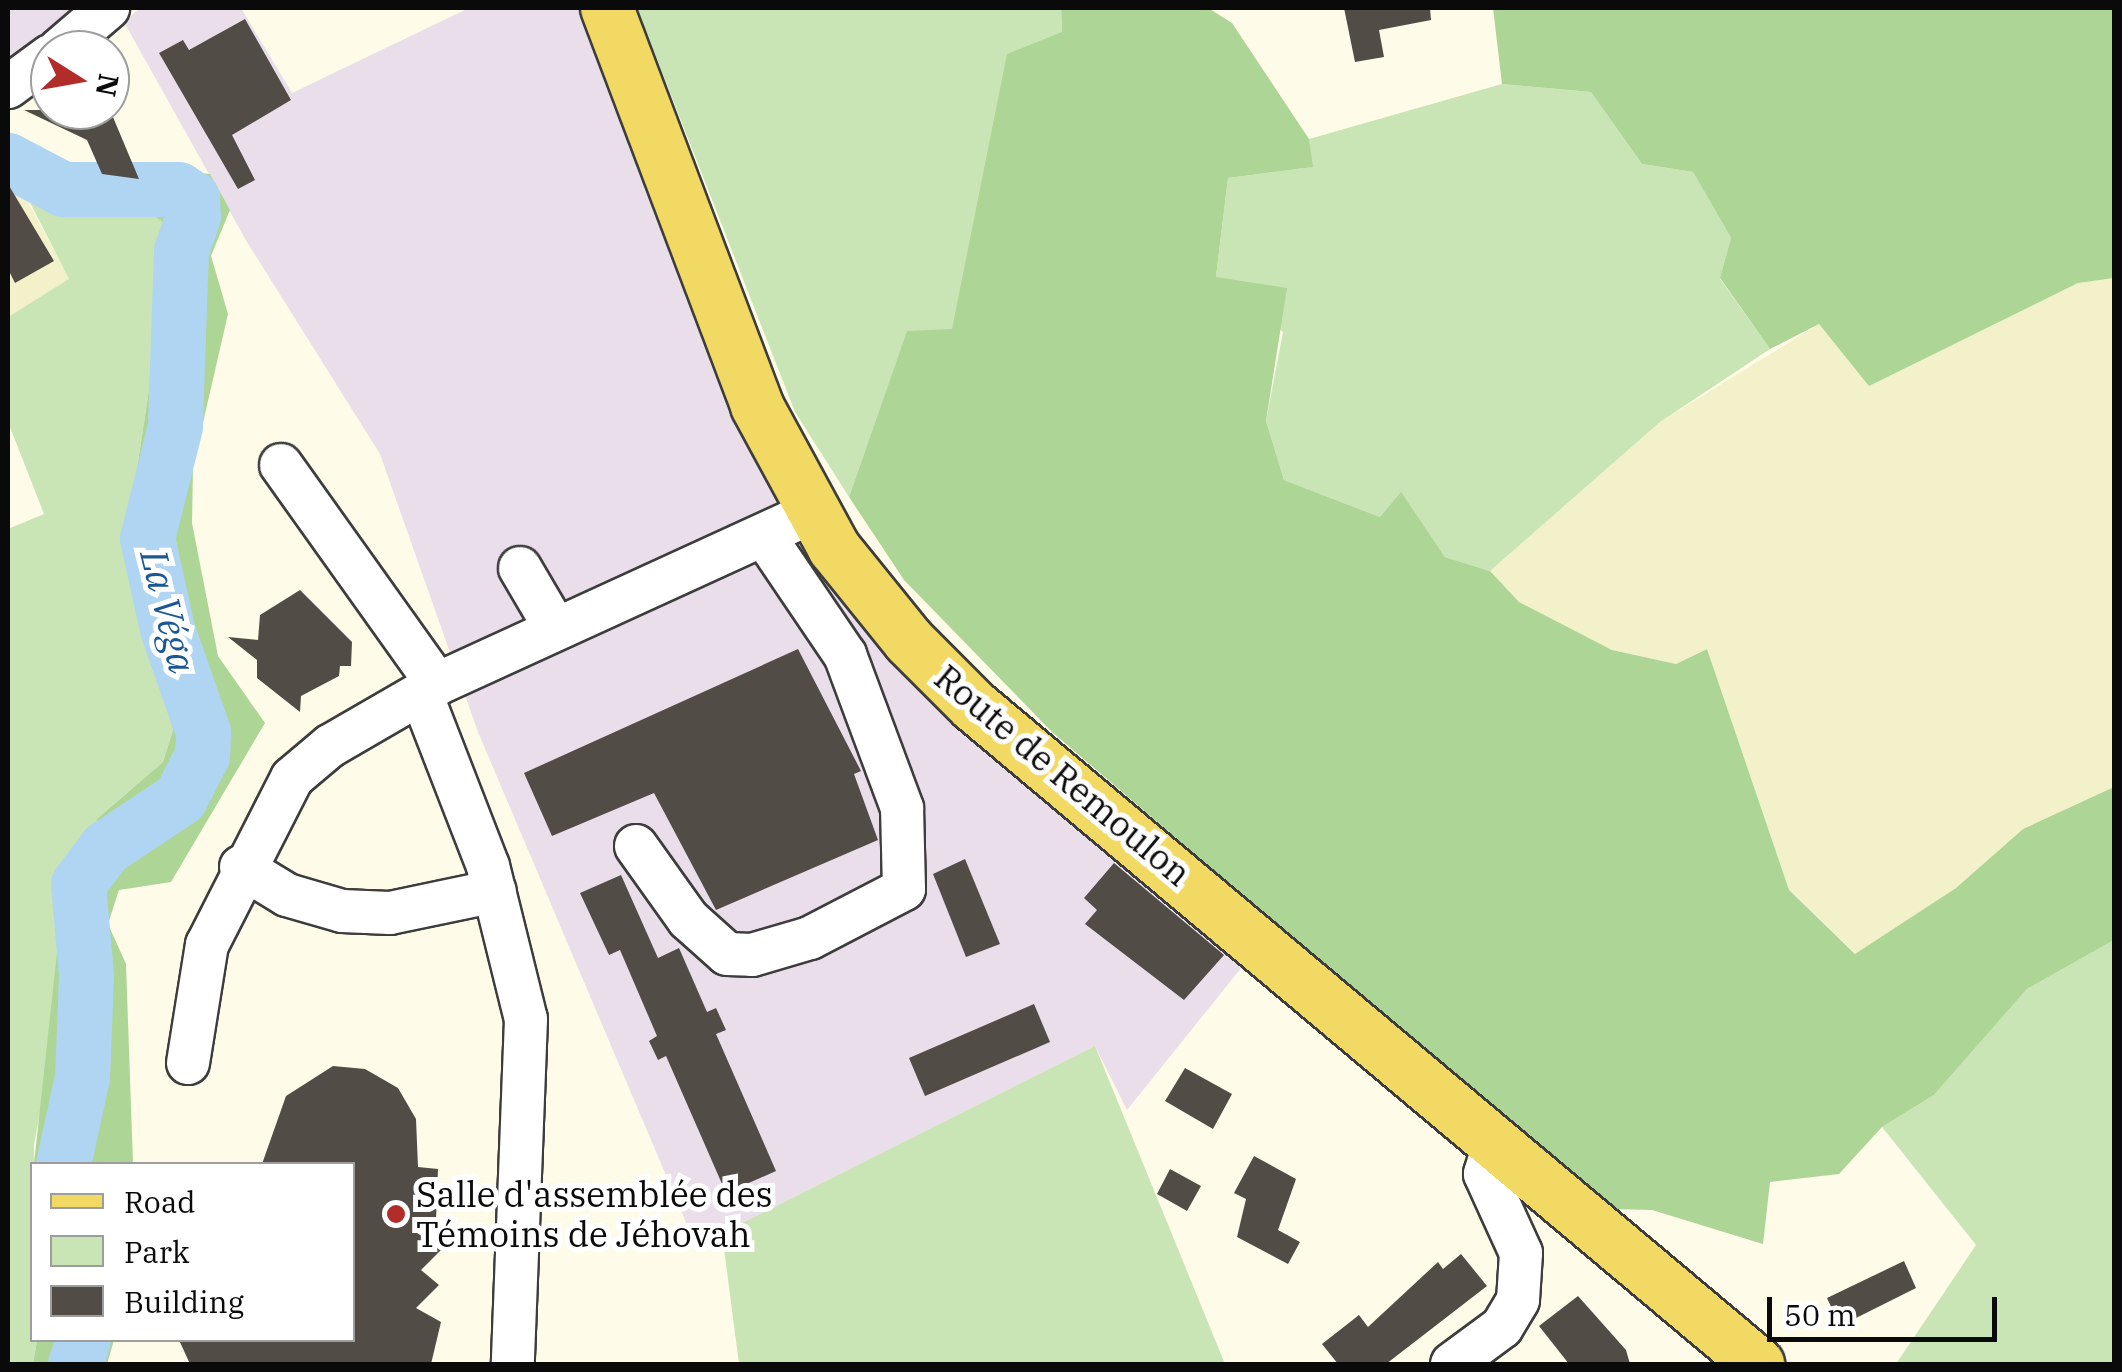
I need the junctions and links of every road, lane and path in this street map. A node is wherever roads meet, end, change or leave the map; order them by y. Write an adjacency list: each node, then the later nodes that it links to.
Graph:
1 (607, 8): 5 (main road, Route de Remoulon)
2 (30, 71): 3 (street)
3 (8, 87)
4 (281, 466): 9 (street)
5 (812, 512): 6 (street); 14 (main road, Route de Remoulon)
6 (765, 537): 8 (street); 10 (street)
7 (520, 568): 8 (street)
8 (554, 626): 9 (street)
9 (429, 690): 11 (street); 12 (street)
10 (636, 846)
11 (241, 867): 12 (street); 13 (street)
12 (495, 891): 15 (street)
13 (188, 1063)
14 (1496, 1139): 16 (street); 17 (main road, Route de Remoulon)
15 (513, 1364)
16 (1452, 1364)
17 (1758, 1364)

